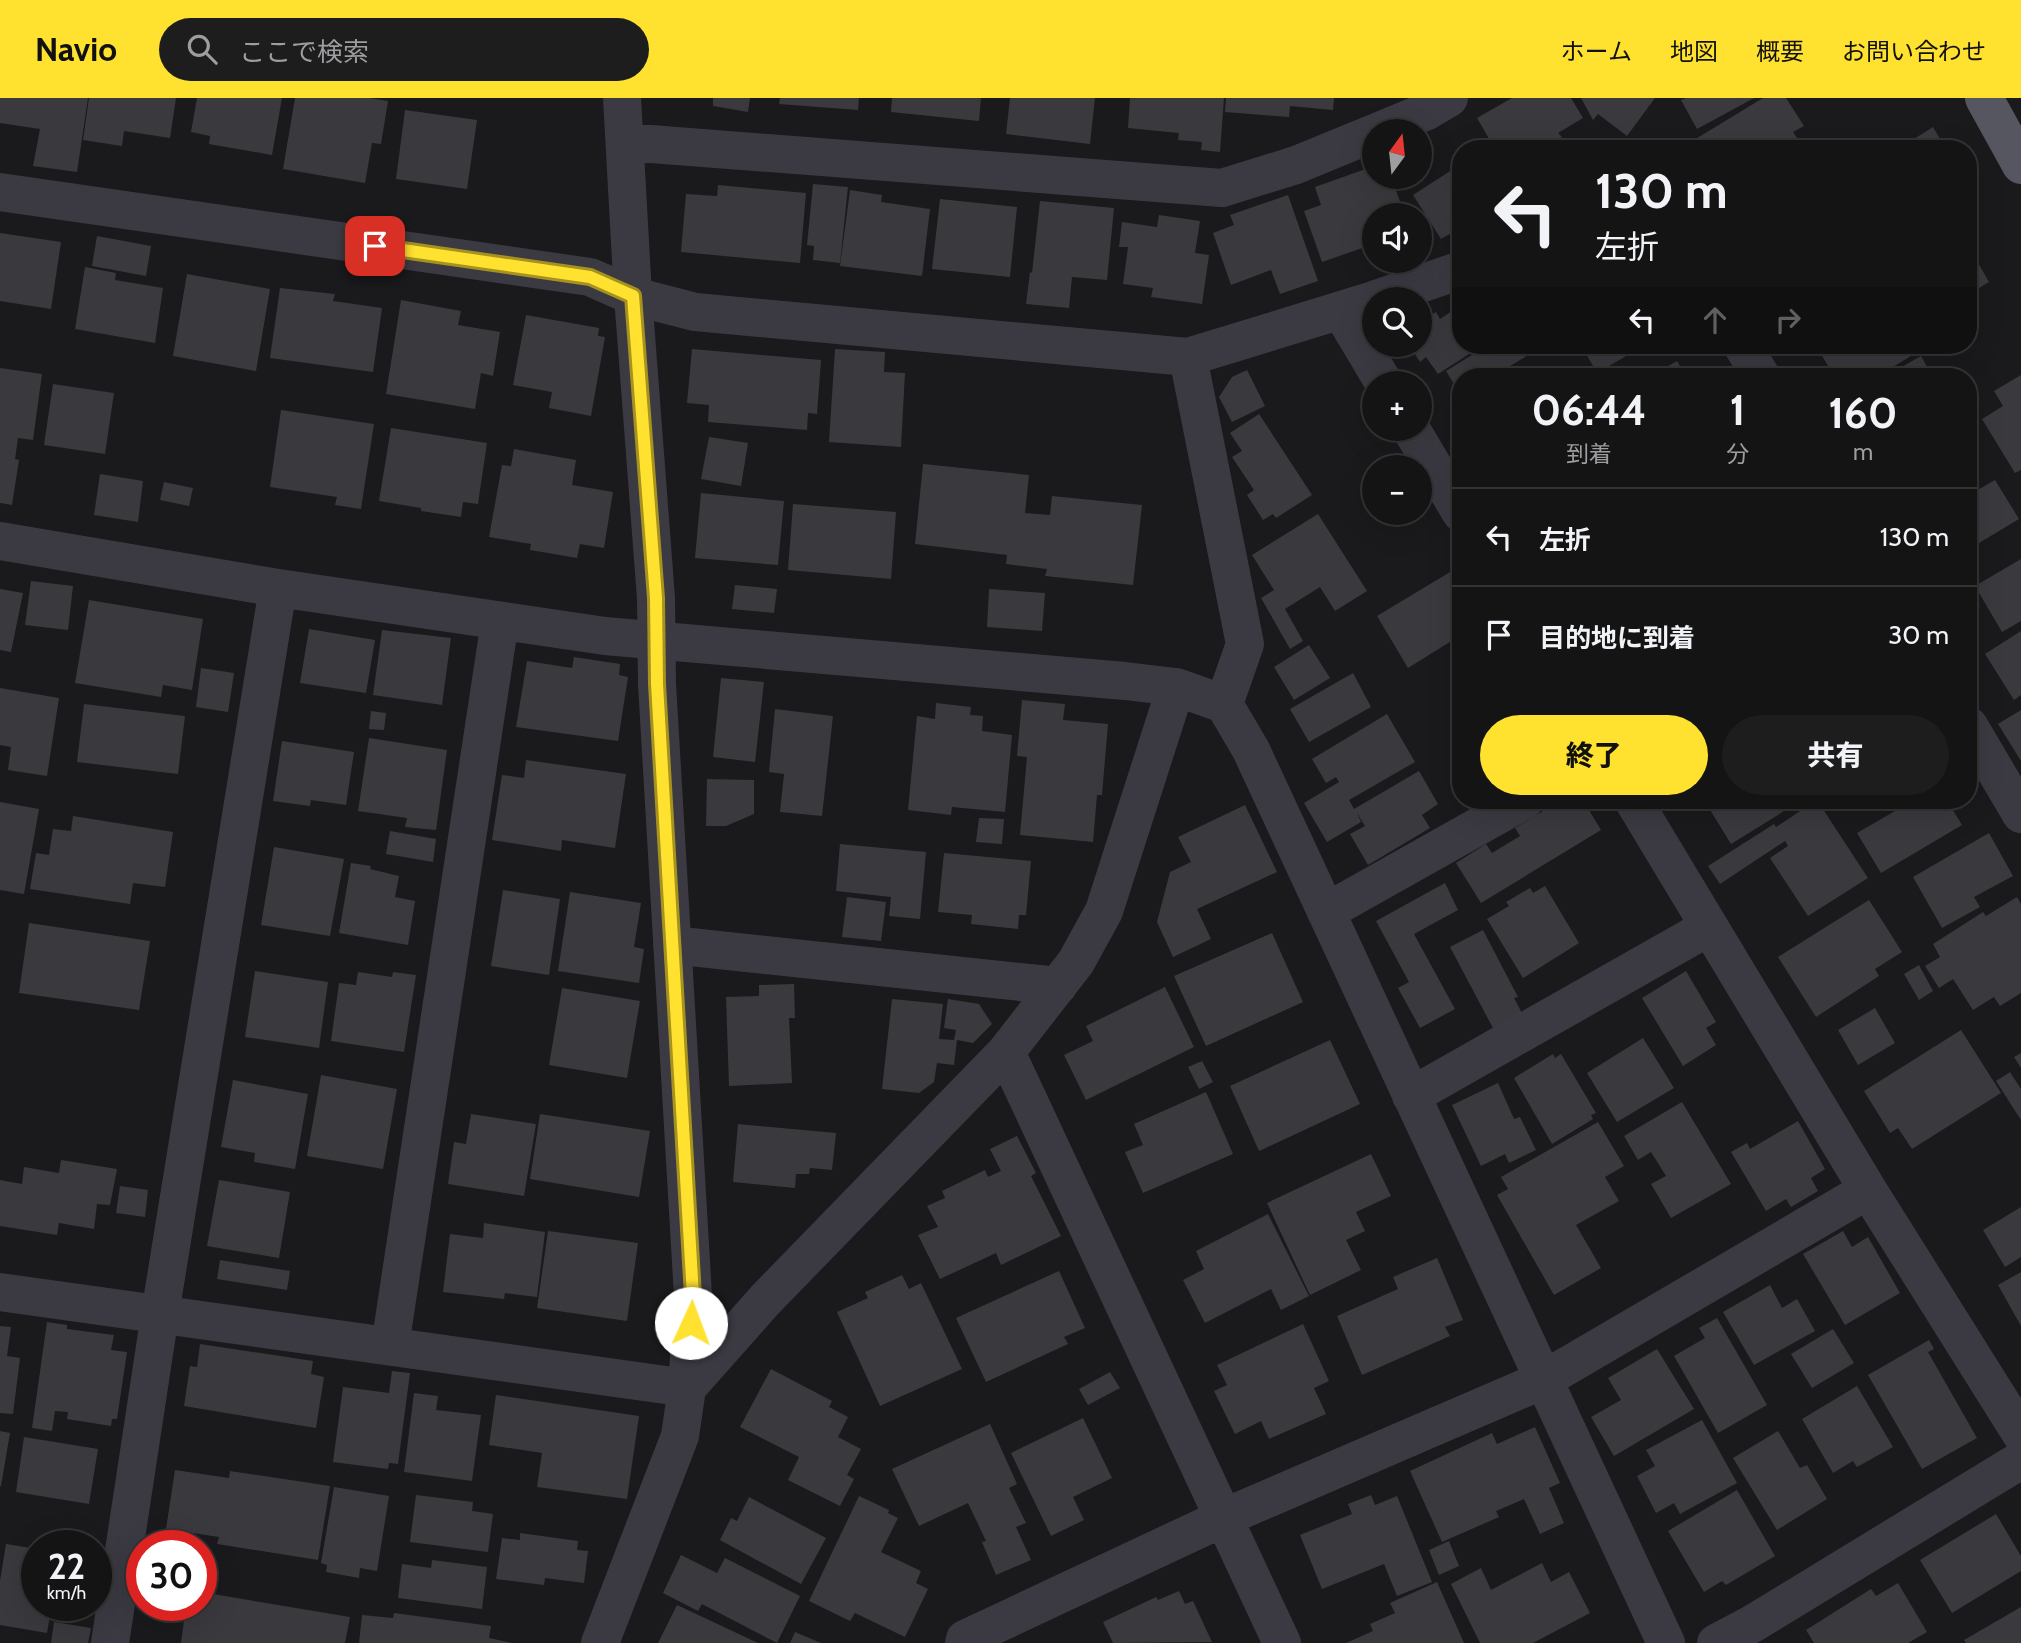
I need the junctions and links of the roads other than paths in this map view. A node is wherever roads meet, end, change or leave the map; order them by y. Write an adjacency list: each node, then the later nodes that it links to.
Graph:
1 (622, 98): 6 (street)
2 (1449, 98): 4 (street)
3 (1984, 98): 7 (main road)
4 (1408, 119)
5 (1362, 139): 6 (street)
6 (625, 142): 11 (street)
7 (2021, 164)
8 (0, 192): 11 (street)
9 (1452, 273): 10 (street)
10 (1412, 287)
11 (633, 296): 13 (street); 19 (street)
12 (1362, 304): 13 (street)
13 (1188, 357): 21 (street)
14 (1418, 441): 15 (street)
15 (1452, 498)
16 (0, 541): 17 (street)
17 (278, 588): 18 (street); 34 (street)
18 (500, 621): 19 (street); 35 (street)
19 (656, 642): 20 (street); 28 (street)
20 (1176, 687): 21 (street); 29 (street)
21 (1224, 704): 26 (street)
22 (1977, 740): 25 (street)
23 (1509, 809): 26 (street)
24 (1638, 809): 27 (street)
25 (2021, 814)
26 (1326, 912): 31 (street)
27 (1709, 927): 31 (street); 32 (street)
28 (672, 945): 29 (street); 37 (street)
29 (1058, 986): 30 (street)
30 (1006, 1052): 37 (street); 40 (street)
31 (1411, 1096): 36 (street)
32 (1868, 1190): 36 (street); 38 (street)
33 (0, 1292): 34 (street)
34 (160, 1314): 35 (street); 42 (street)
35 (390, 1346): 37 (street)
36 (1543, 1380): 40 (street); 46 (street)
37 (687, 1388): 43 (street)
38 (2021, 1434)
39 (2021, 1460): 41 (street)
40 (1223, 1518): 44 (street); 45 (street)
41 (1758, 1634): 47 (street)
42 (110, 1643)
43 (600, 1643)
44 (964, 1643)
45 (1282, 1643)
46 (1666, 1643)
47 (1716, 1643)

